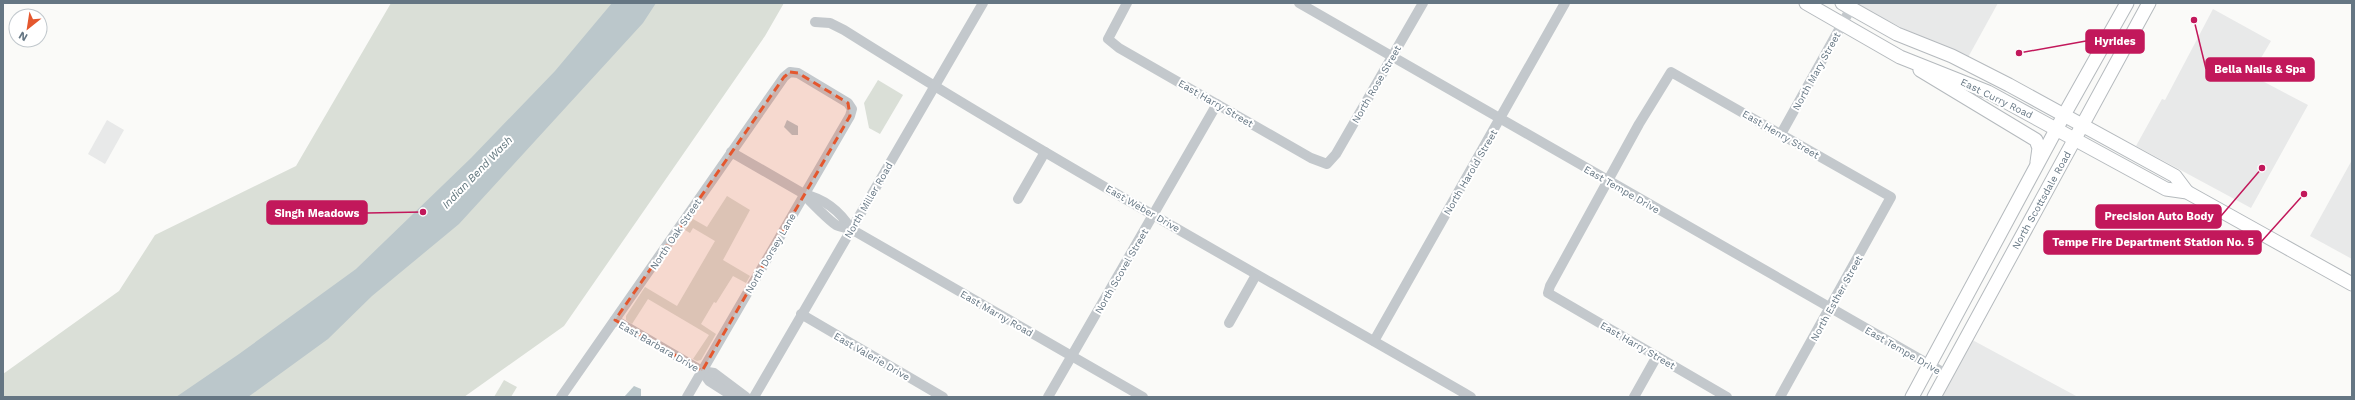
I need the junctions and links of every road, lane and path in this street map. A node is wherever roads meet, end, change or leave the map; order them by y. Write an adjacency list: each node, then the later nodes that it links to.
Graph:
1 (983, 3): 14 (street, North Miller Road)
2 (1127, 3): 15 (street, East Harry Street)
3 (1299, 3): 13 (street, East Tempe Drive)
4 (1423, 3): 13 (street, North Rose Street)
5 (1565, 3): 18 (street, North Harold Street)
6 (1806, 3): 11 (main road, East Curry Road)
7 (2127, 3): 17 (main road, North Scottsdale Road)
8 (2150, 3): 19 (main road, North Scottsdale Road)
9 (1846, 6): 11 (street, North Mary Street); 17 (main road, East Curry Road)
10 (815, 22): 14 (street, East Weber Drive)
11 (1842, 24): 12 (main road, East Curry Road); 21 (street, North Mary Street)
12 (1900, 56): 20 (main road, East Curry Road); 26 (main road)
13 (1392, 57): 18 (street, East Tempe Drive); 25 (street, North Rose Street)
14 (934, 87): 24 (street, East Weber Drive); 33 (street, North Miller Road)
15 (1217, 104): 25 (street, East Harry Street); 32 (street, North Scovel Street)
16 (852, 110): 23 (street, North Oak Street); 29 (street, North Dorsey Lane)
17 (2064, 115): 19 (main road, East Curry Road); 20 (main road, North Scottsdale Road)
18 (1500, 119): 27 (street, East Tempe Drive); 40 (street, North Harold Street)
19 (2083, 125): 22 (main road, North Scottsdale Road); 28 (main road, East Curry Road)
20 (2057, 129): 22 (main road, East Curry Road); 26 (main road, North Scottsdale Road)
21 (1781, 134): 27 (street, East Henry Street); 30 (street, East Henry Street)
22 (2075, 139): 28 (main road, East Curry Road); 45 (main road, North Scottsdale Road)
23 (731, 152): 29 (street, East Marny Road); 38 (street, North Oak Street)
24 (1045, 152): 31 (street); 32 (street, East Weber Drive)
25 (1326, 164)
26 (2037, 165): 43 (main road, North Scottsdale Road)
27 (1608, 181): 36 (street, East Tempe Drive); 42 (street, East Harry Street)
28 (2187, 192): 35 (main road, East Curry Road)
29 (804, 194): 33 (street, East Marny Road); 44 (street, North Dorsey Lane)
30 (1891, 197): 36 (street, North Esther Street)
31 (1018, 199)
32 (1154, 215): 34 (street, East Weber Drive); 41 (street, North Scovel Street)
33 (851, 229): 37 (street, North Miller Road); 41 (street, East Marny Road)
34 (1256, 275): 39 (street); 40 (street, East Weber Drive)
35 (2352, 284)
36 (1830, 308): 43 (street, East Tempe Drive); 58 (street, North Esther Street)
37 (801, 314): 51 (street, North Miller Road); 52 (street, East Valerie Drive)
38 (615, 320): 44 (street, East Barbara Drive); 47 (street, North Oak Street)
39 (1229, 323)
40 (1374, 341): 55 (street, East Weber Drive)
41 (1071, 356): 53 (street, North Scovel Street); 54 (street, East Marny Road)
42 (1657, 356): 56 (street); 57 (street, East Harry Street)
43 (1930, 365): 45 (street, East Tempe Drive); 59 (main road, North Scottsdale Road)
44 (702, 371): 46 (street, East Barbara Drive); 48 (street, North Dorsey Lane)
45 (1946, 374): 60 (main road, North Scottsdale Road)
46 (716, 380): 49 (street, East Barbara Drive); 50 (street, East Barbara Drive)
47 (561, 397)
48 (687, 397)
49 (734, 397)
50 (746, 397)
51 (754, 397)
52 (943, 397)
53 (1048, 397)
54 (1143, 397)
55 (1471, 397)
56 (1634, 397)
57 (1727, 397)
58 (1780, 397)
59 (1912, 397)
60 (1934, 397)

